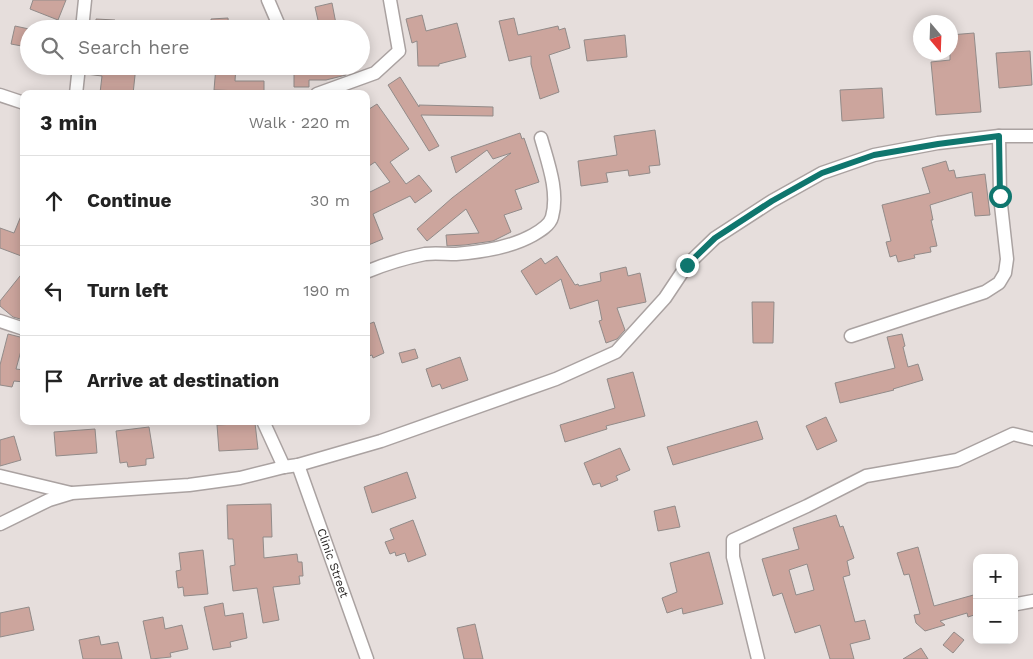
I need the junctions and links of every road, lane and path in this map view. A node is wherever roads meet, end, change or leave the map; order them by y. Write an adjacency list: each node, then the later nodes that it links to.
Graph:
1 (85, 0): 4 (street)
2 (268, 0): 5 (street)
3 (390, 0): 8 (street)
4 (83, 20)
5 (277, 20)
6 (78, 75): 9 (street)
7 (369, 75): 10 (street)
8 (370, 75)
9 (76, 90)
10 (328, 90)
11 (0, 95): 12 (street)
12 (20, 102)
13 (999, 136): 14 (street); 19 (street); 22 (street)
14 (1033, 136)
15 (541, 138): 16 (street)
16 (370, 270)
17 (0, 320): 18 (street)
18 (20, 328)
19 (851, 336)
20 (265, 425): 23 (street)
21 (1033, 439): 30 (street)
22 (298, 465): 23 (street); 29 (street, Clinic Street)
23 (284, 467): 25 (street)
24 (0, 476): 25 (street)
25 (72, 493): 26 (street)
26 (0, 524)
27 (1033, 601): 28 (street)
28 (1018, 604)
29 (367, 659)
30 (758, 659)

